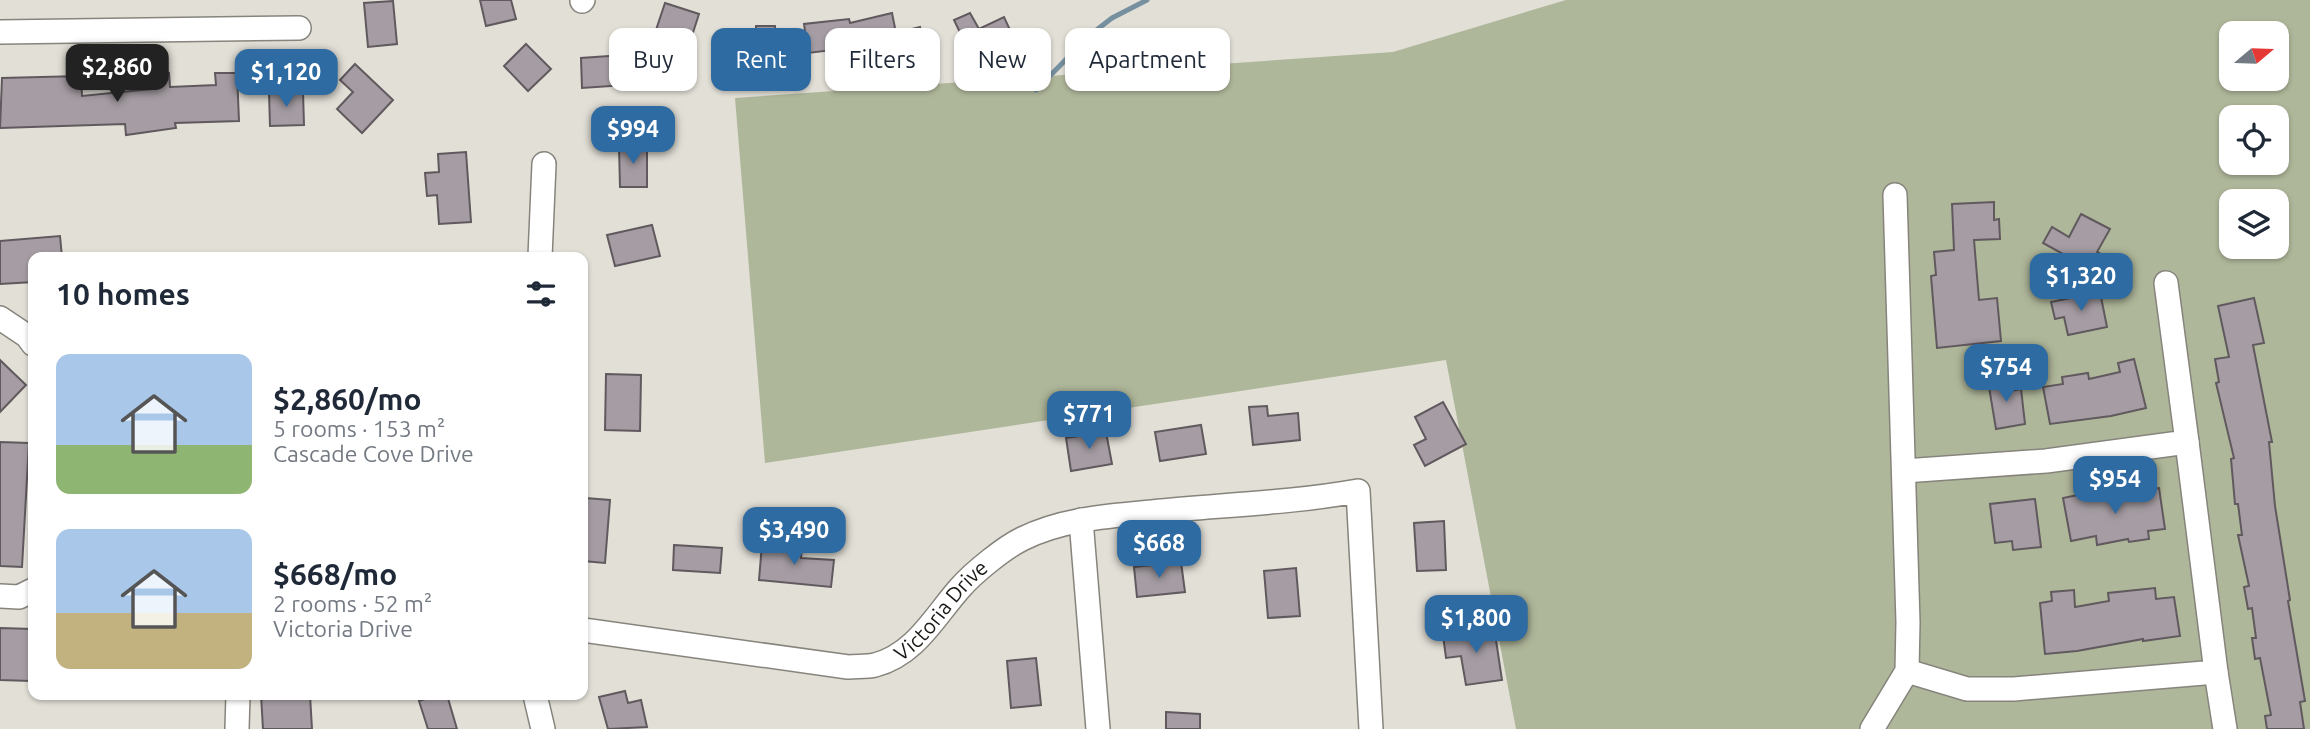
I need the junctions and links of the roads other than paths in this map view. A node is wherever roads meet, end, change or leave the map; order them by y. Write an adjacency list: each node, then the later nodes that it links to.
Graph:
1 (299, 28): 2 (street)
2 (0, 32)
3 (544, 164): 5 (street)
4 (1895, 195): 10 (street)
5 (540, 252)
6 (2166, 283): 9 (street)
7 (0, 317): 8 (street)
8 (28, 337)
9 (2187, 442): 10 (street); 16 (street)
10 (1903, 471): 15 (street)
11 (1082, 520): 14 (street, Victoria Drive); 21 (street); 22 (street, Victoria Drive)
12 (28, 592): 13 (street)
13 (0, 596)
14 (588, 631)
15 (1907, 671): 16 (street); 23 (street)
16 (2216, 672): 24 (street)
17 (238, 700): 19 (street)
18 (536, 700): 20 (street)
19 (237, 729)
20 (543, 729)
21 (1098, 729)
22 (1371, 729)
23 (1872, 729)
24 (2225, 729)

